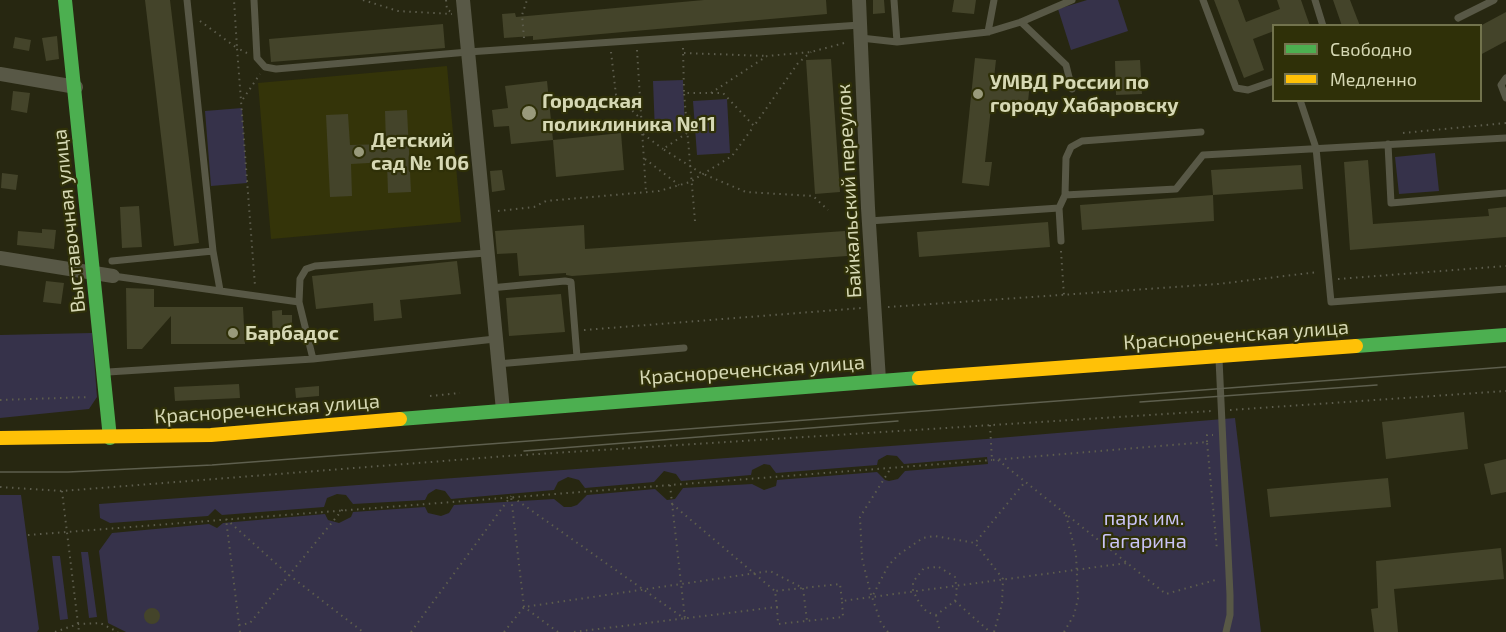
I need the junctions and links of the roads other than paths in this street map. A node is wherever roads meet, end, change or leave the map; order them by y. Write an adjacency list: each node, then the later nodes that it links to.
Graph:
1 (65, 0): 22 (main road, Выставочная улица)
2 (187, 0): 35 (lane)
3 (254, 0): 18 (lane)
4 (463, 0): 18 (street)
5 (860, 0): 15 (street, Байкальский переулок)
6 (894, 0): 17 (lane)
7 (994, 0): 16 (lane)
8 (1072, 0): 13 (lane)
9 (1203, 0): 21 (lane)
10 (1315, 0): 14 (lane)
11 (1494, 0): 12 (lane)
12 (1458, 18)
13 (1021, 22): 16 (lane); 23 (lane)
14 (1322, 24)
15 (860, 32): 17 (lane); 18 (lane); 33 (street, Байкальский переулок)
16 (988, 32): 17 (lane)
17 (897, 42)
18 (468, 52): 36 (street)
19 (0, 74): 22 (street)
20 (1506, 78): 24 (lane)
21 (1272, 82)
22 (76, 87): 39 (main road, Выставочная улица)
23 (1072, 89)
24 (1506, 98)
25 (1301, 102): 29 (lane)
26 (1201, 132): 31 (lane)
27 (1506, 138): 28 (lane)
28 (1388, 144): 29 (lane); 30 (lane)
29 (1316, 148): 31 (lane); 42 (lane)
30 (1506, 193)
31 (1065, 195): 32 (lane)
32 (1059, 208): 33 (lane); 34 (lane)
33 (869, 221): 53 (street, Байкальский переулок)
34 (1060, 241)
35 (213, 251): 38 (lane); 43 (lane)
36 (486, 253): 41 (street); 44 (lane)
37 (0, 258): 39 (street)
38 (112, 261)
39 (95, 273): 40 (street); 56 (main road, Выставочная улица)
40 (113, 276): 43 (lane)
41 (490, 288): 46 (street); 48 (lane)
42 (1506, 289)
43 (220, 290): 44 (lane)
44 (299, 302): 50 (lane)
45 (1506, 335): 49 (main road, Краснореченская улица)
46 (495, 339): 50 (lane); 51 (street)
47 (684, 348): 48 (lane)
48 (577, 357): 51 (lane)
49 (1219, 357): 53 (main road, Краснореченская улица); 57 (lane)
50 (314, 359): 52 (lane)
51 (497, 364): 54 (street)
52 (108, 372)
53 (879, 380): 54 (main road, Краснореченская улица)
54 (503, 410): 56 (main road, Краснореченская улица)
55 (0, 438): 56 (main road, Краснореченская улица)
56 (110, 438)
57 (1228, 631)

